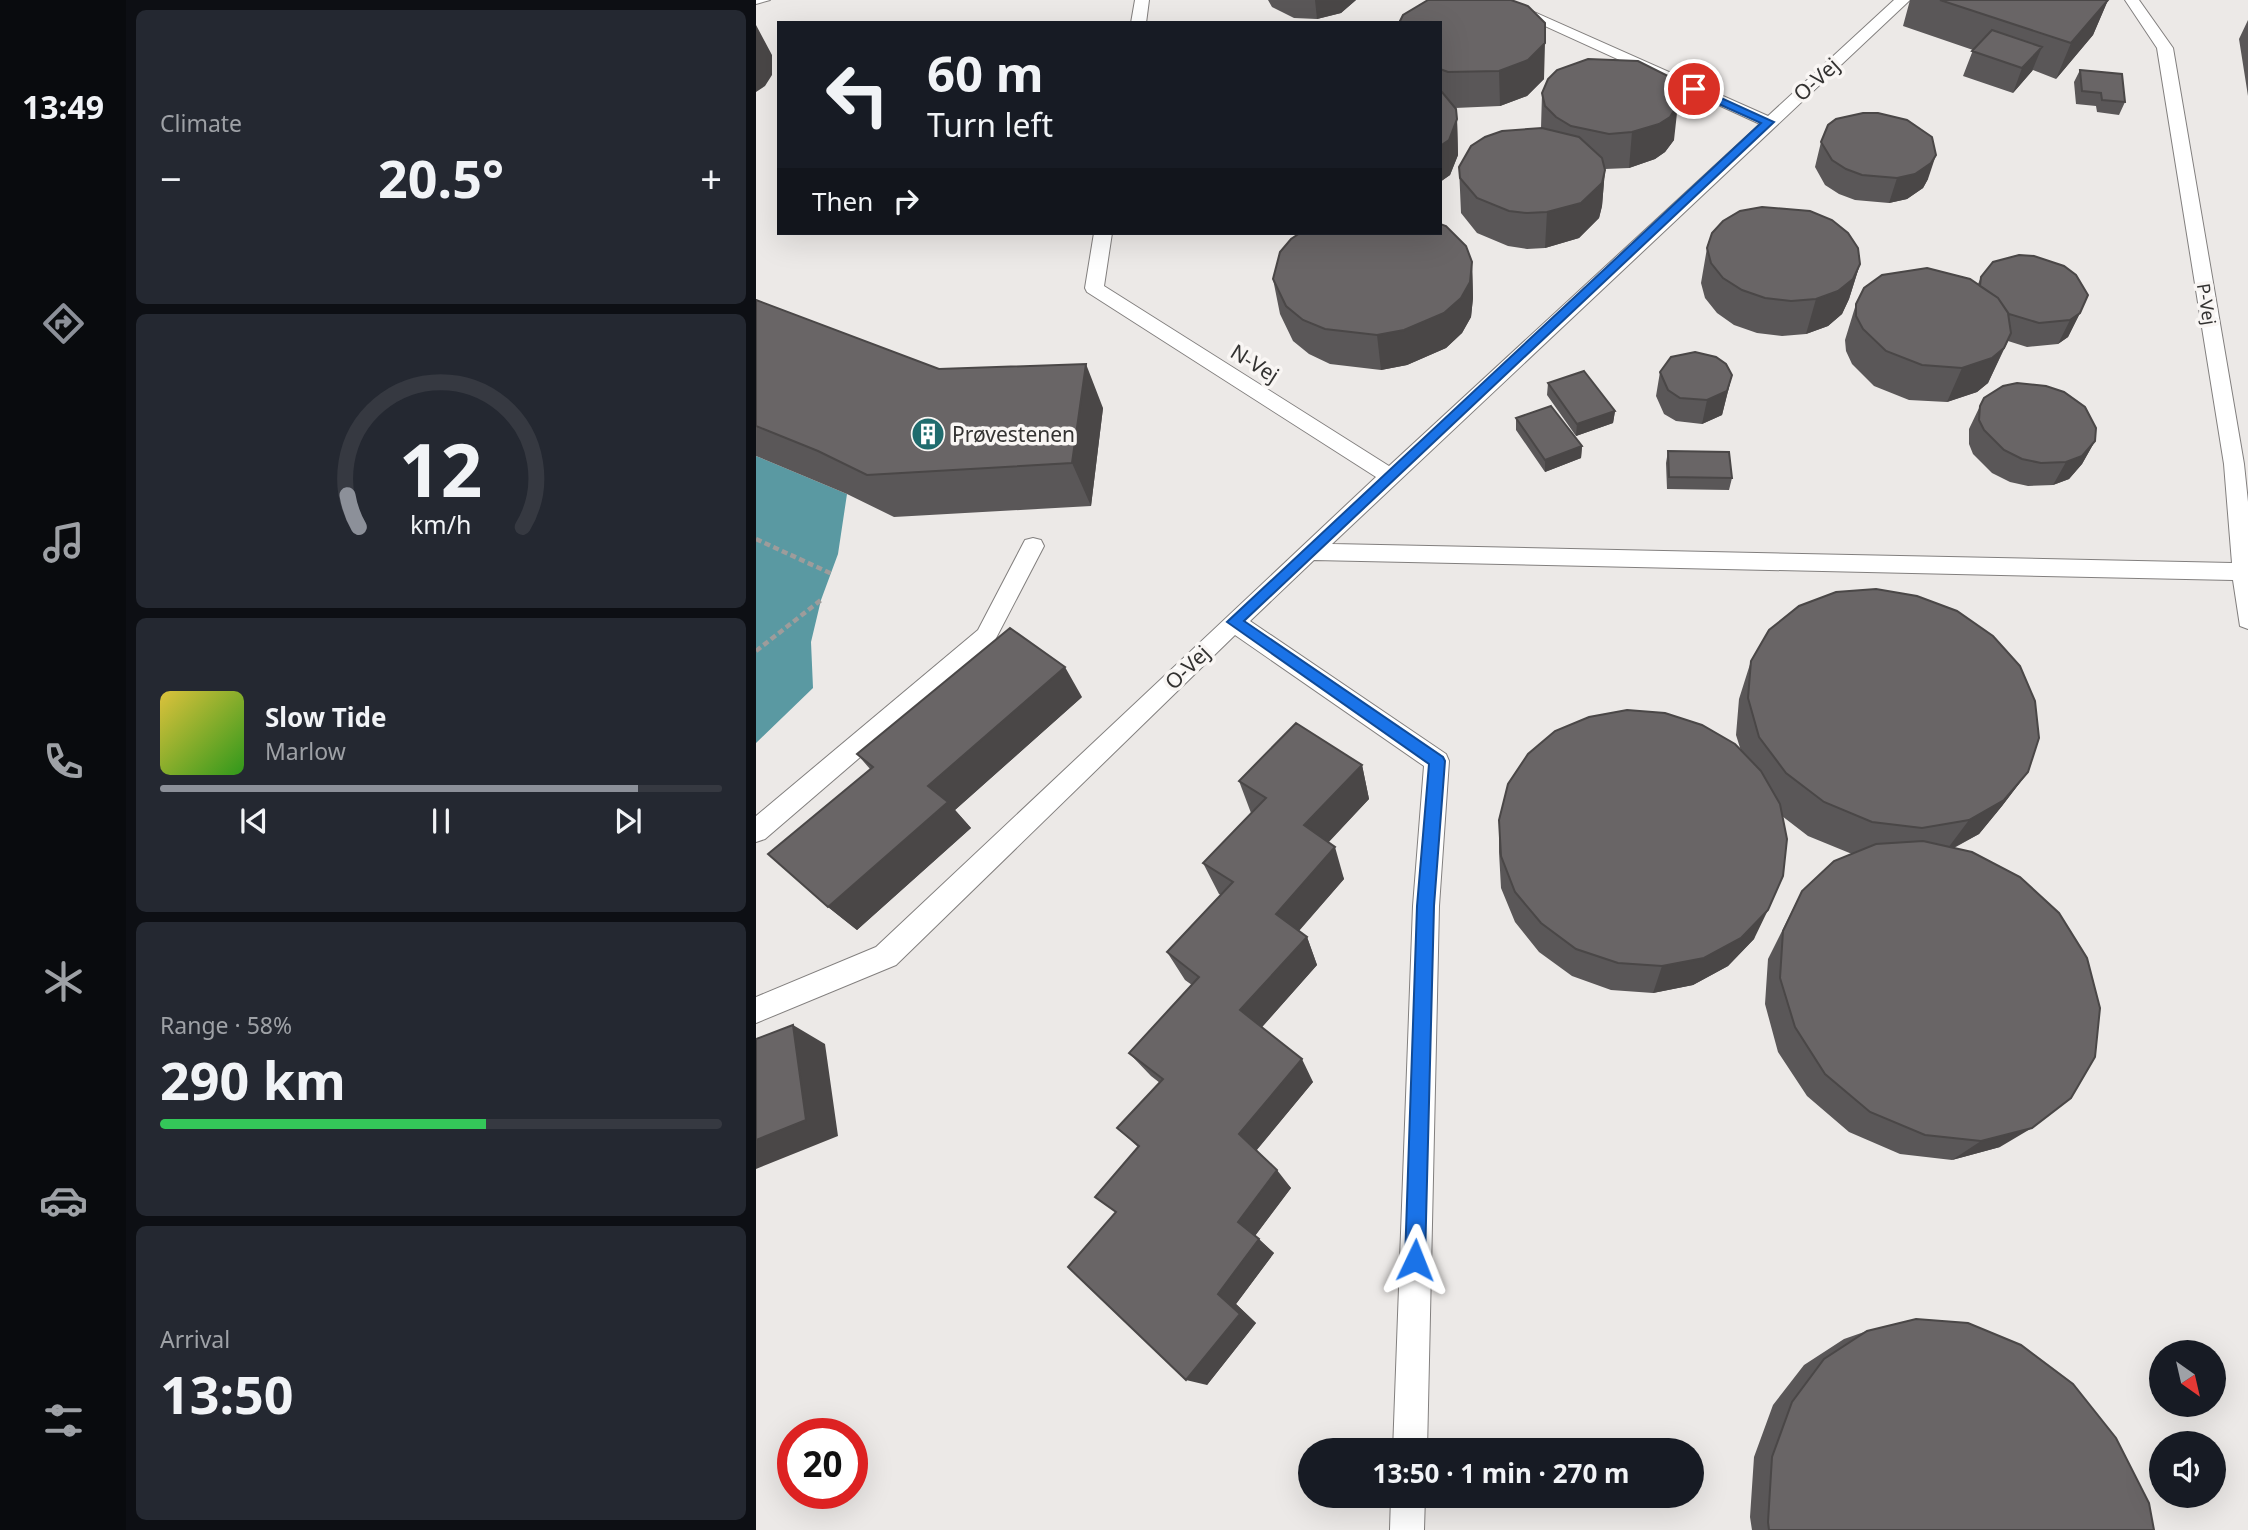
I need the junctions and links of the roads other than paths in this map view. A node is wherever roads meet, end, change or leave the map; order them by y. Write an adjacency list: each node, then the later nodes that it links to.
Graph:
1 (756, 0): 2 (lane)
2 (763, 0)
3 (1142, 0): 7 (lane)
4 (1495, 0): 8 (lane)
5 (1903, 0): 8 (lane, O-Vej)
6 (2132, 0): 10 (lane, P-Vej)
7 (1138, 21)
8 (1768, 122): 11 (lane, O-Vej)
9 (1103, 235): 11 (lane, N-Vej)
10 (2241, 469): 14 (lane, P-Vej)
11 (1391, 477): 13 (lane, O-Vej)
12 (1033, 545): 17 (lane)
13 (1310, 552): 14 (lane); 16 (lane, O-Vej)
14 (2244, 572): 15 (lane, P-Vej)
15 (2248, 620)
16 (1234, 622): 18 (lane, O-Vej); 19 (lane)
17 (756, 831)
18 (756, 1010)
19 (1410, 1438)
20 (1408, 1508): 21 (lane)
21 (1408, 1530)

